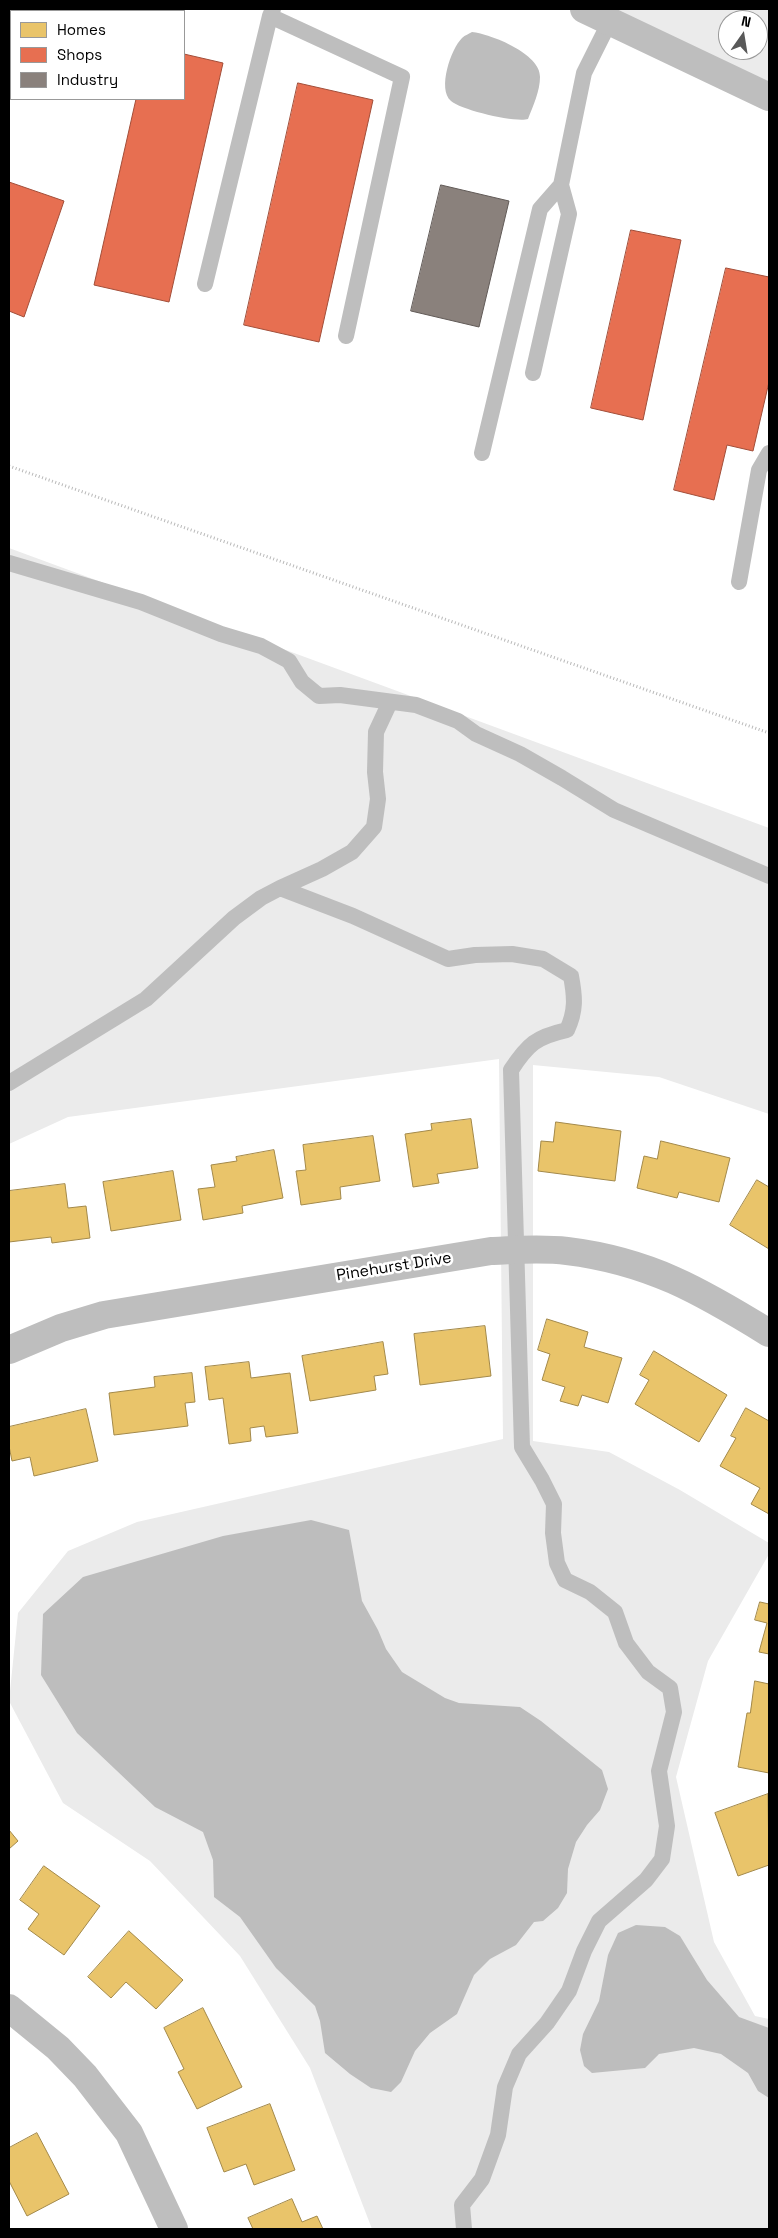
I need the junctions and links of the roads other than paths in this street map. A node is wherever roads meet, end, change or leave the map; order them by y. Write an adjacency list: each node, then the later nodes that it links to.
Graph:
1 (584, 9): 3 (street)
2 (272, 12): 6 (lane); 7 (lane)
3 (610, 21): 4 (street); 5 (lane)
4 (769, 97)
5 (561, 185): 8 (lane); 9 (lane)
6 (205, 284)
7 (346, 336)
8 (534, 373)
9 (482, 453)
10 (769, 453): 12 (lane)
11 (9, 563): 13 (lane)
12 (739, 582)
13 (390, 702): 14 (lane); 15 (lane)
14 (769, 876)
15 (280, 888): 16 (lane); 17 (lane)
16 (9, 1083)
17 (515, 1250): 18 (street, Pinehurst Drive); 19 (street, Pinehurst Drive); 22 (lane)
18 (769, 1333)
19 (9, 1350)
20 (9, 2008): 21 (street)
21 (174, 2229)
22 (464, 2229)

